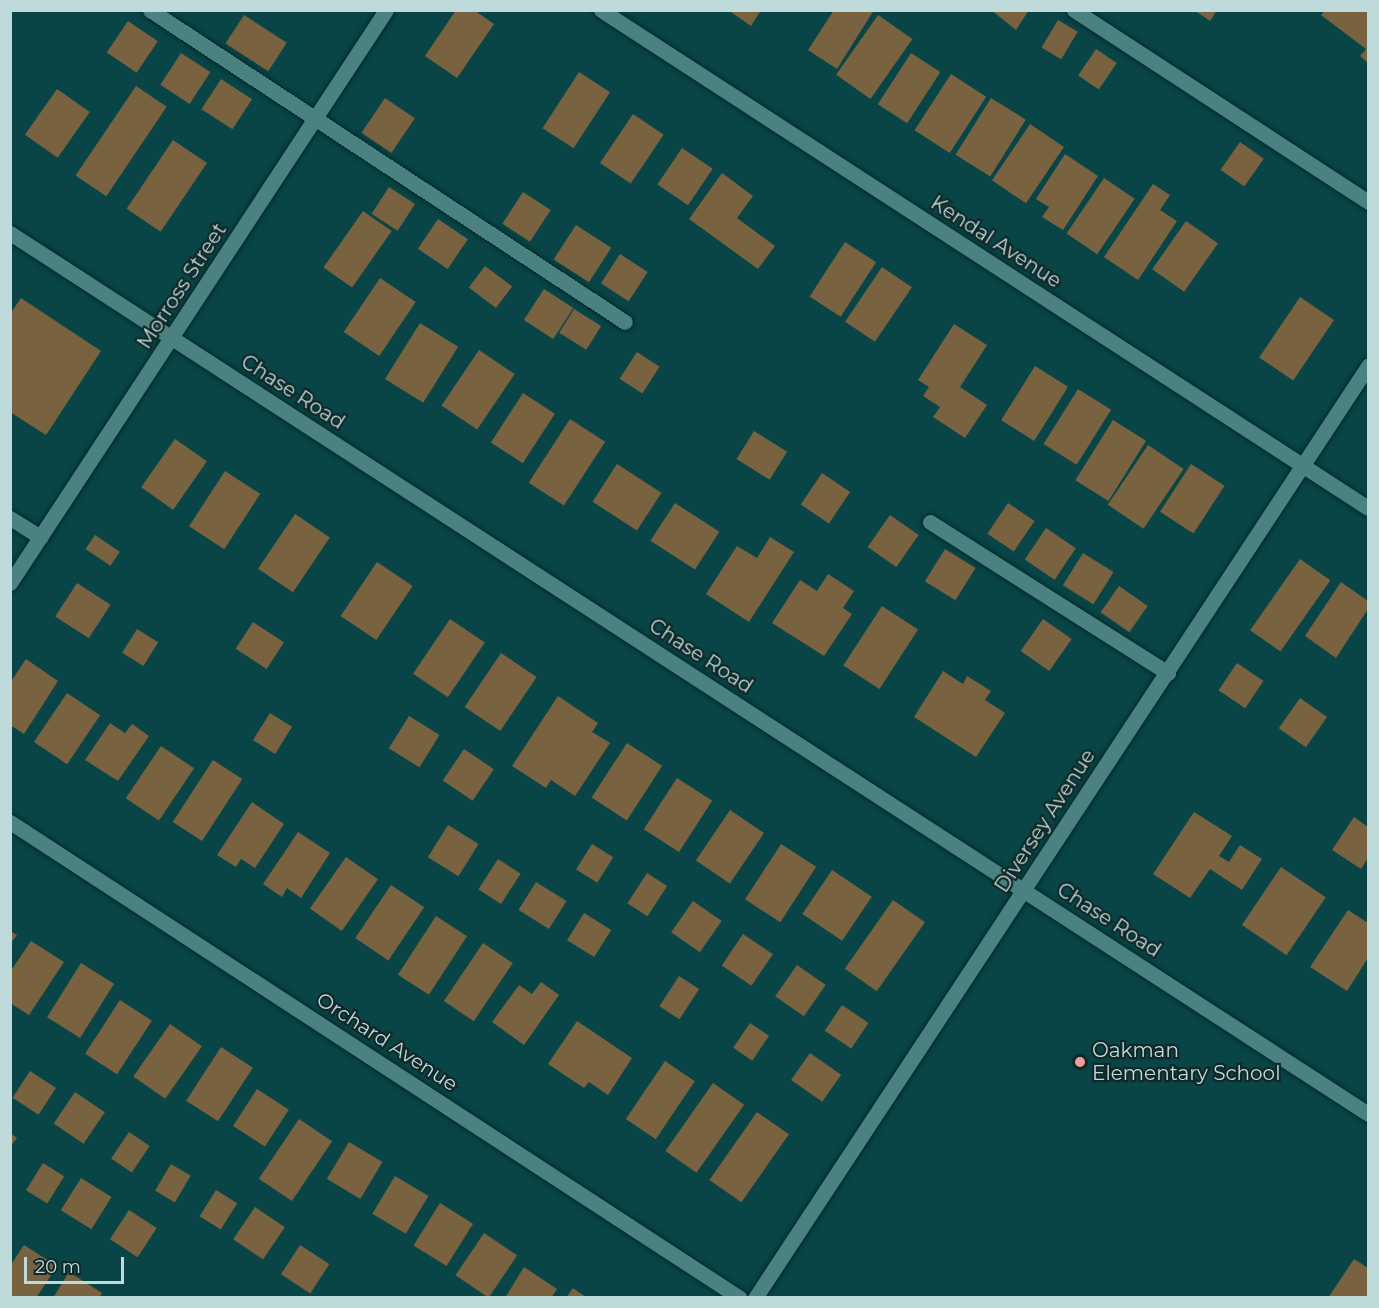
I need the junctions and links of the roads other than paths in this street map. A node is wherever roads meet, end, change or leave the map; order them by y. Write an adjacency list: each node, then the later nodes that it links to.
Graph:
1 (150, 10): 5 (street)
2 (387, 10): 5 (street, Morross Street)
3 (601, 10): 11 (street, Kendal Avenue)
4 (1074, 10): 6 (street)
5 (316, 118): 8 (street); 9 (street, Morross Street)
6 (1368, 202)
7 (10, 233): 9 (street, Chase Road)
8 (625, 322)
9 (172, 338): 15 (street, Morross Street); 19 (street, Chase Road)
10 (1368, 366): 11 (street, Diversey Avenue)
11 (1303, 465): 12 (street, Kendal Avenue); 17 (street, Diversey Avenue)
12 (1368, 508)
13 (10, 518): 15 (street)
14 (930, 522): 17 (street)
15 (41, 537): 16 (street, Morross Street)
16 (10, 583)
17 (1168, 673): 19 (street, Diversey Avenue)
18 (10, 822): 21 (street, Orchard Avenue)
19 (1025, 891): 20 (street, Chase Road); 22 (street, Diversey Avenue)
20 (1368, 1114)
21 (740, 1298)
22 (754, 1298)

